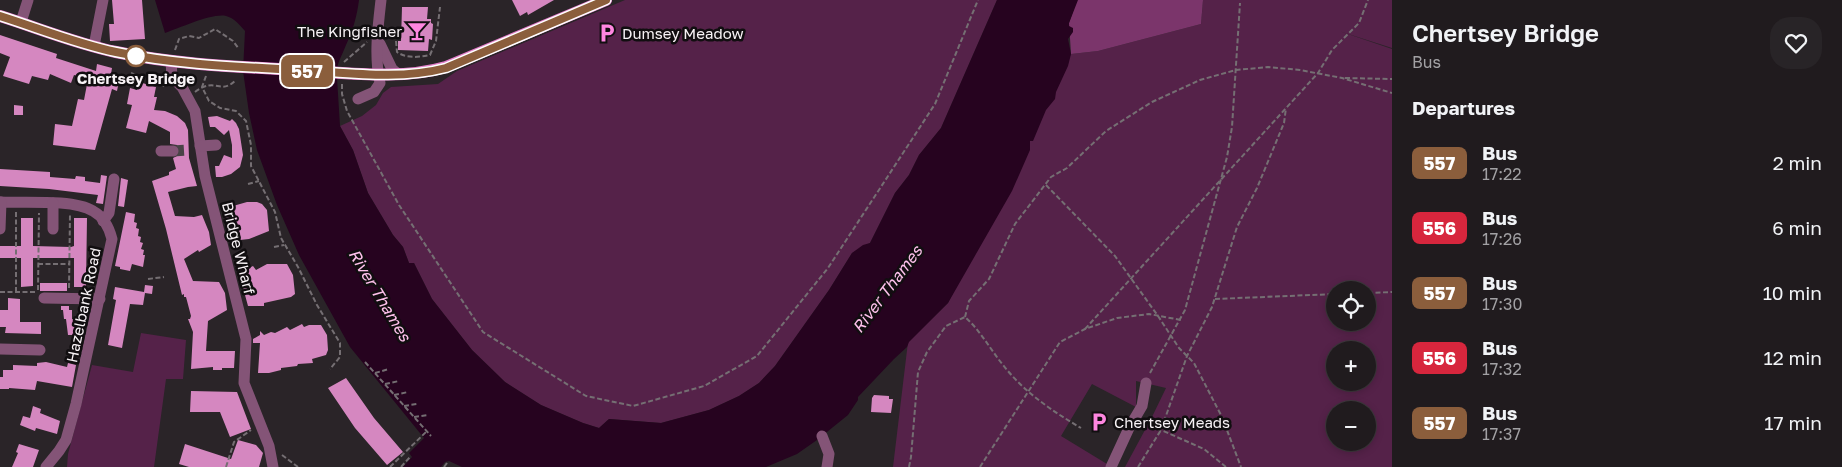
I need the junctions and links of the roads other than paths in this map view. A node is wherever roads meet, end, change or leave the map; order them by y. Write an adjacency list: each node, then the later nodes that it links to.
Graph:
1 (28, 0): 6 (street)
2 (103, 0): 8 (street)
3 (381, 0): 7 (street)
4 (606, 0): 11 (main road)
5 (0, 16): 6 (main road)
6 (21, 22): 8 (main road)
7 (374, 39): 10 (street); 11 (street)
8 (94, 46): 9 (main road)
9 (172, 58): 10 (main road); 14 (street, Bridge Wharf)
10 (378, 74): 11 (main road); 12 (street)
11 (398, 74)
12 (358, 99)
13 (216, 145): 14 (street)
14 (196, 149): 30 (street, Bridge Wharf)
15 (173, 151): 16 (street)
16 (161, 152)
17 (114, 179): 20 (street)
18 (0, 202): 19 (street); 21 (street)
19 (53, 203): 20 (street); 22 (street)
20 (103, 221): 24 (street, Hazelbank Road)
21 (0, 229)
22 (53, 229)
23 (44, 298): 24 (street)
24 (100, 299): 29 (street, Hazelbank Road)
25 (0, 349): 26 (street)
26 (40, 350)
27 (1146, 383): 32 (street)
28 (822, 436): 31 (street)
29 (46, 467)
30 (273, 467)
31 (827, 467)
32 (1111, 467)

